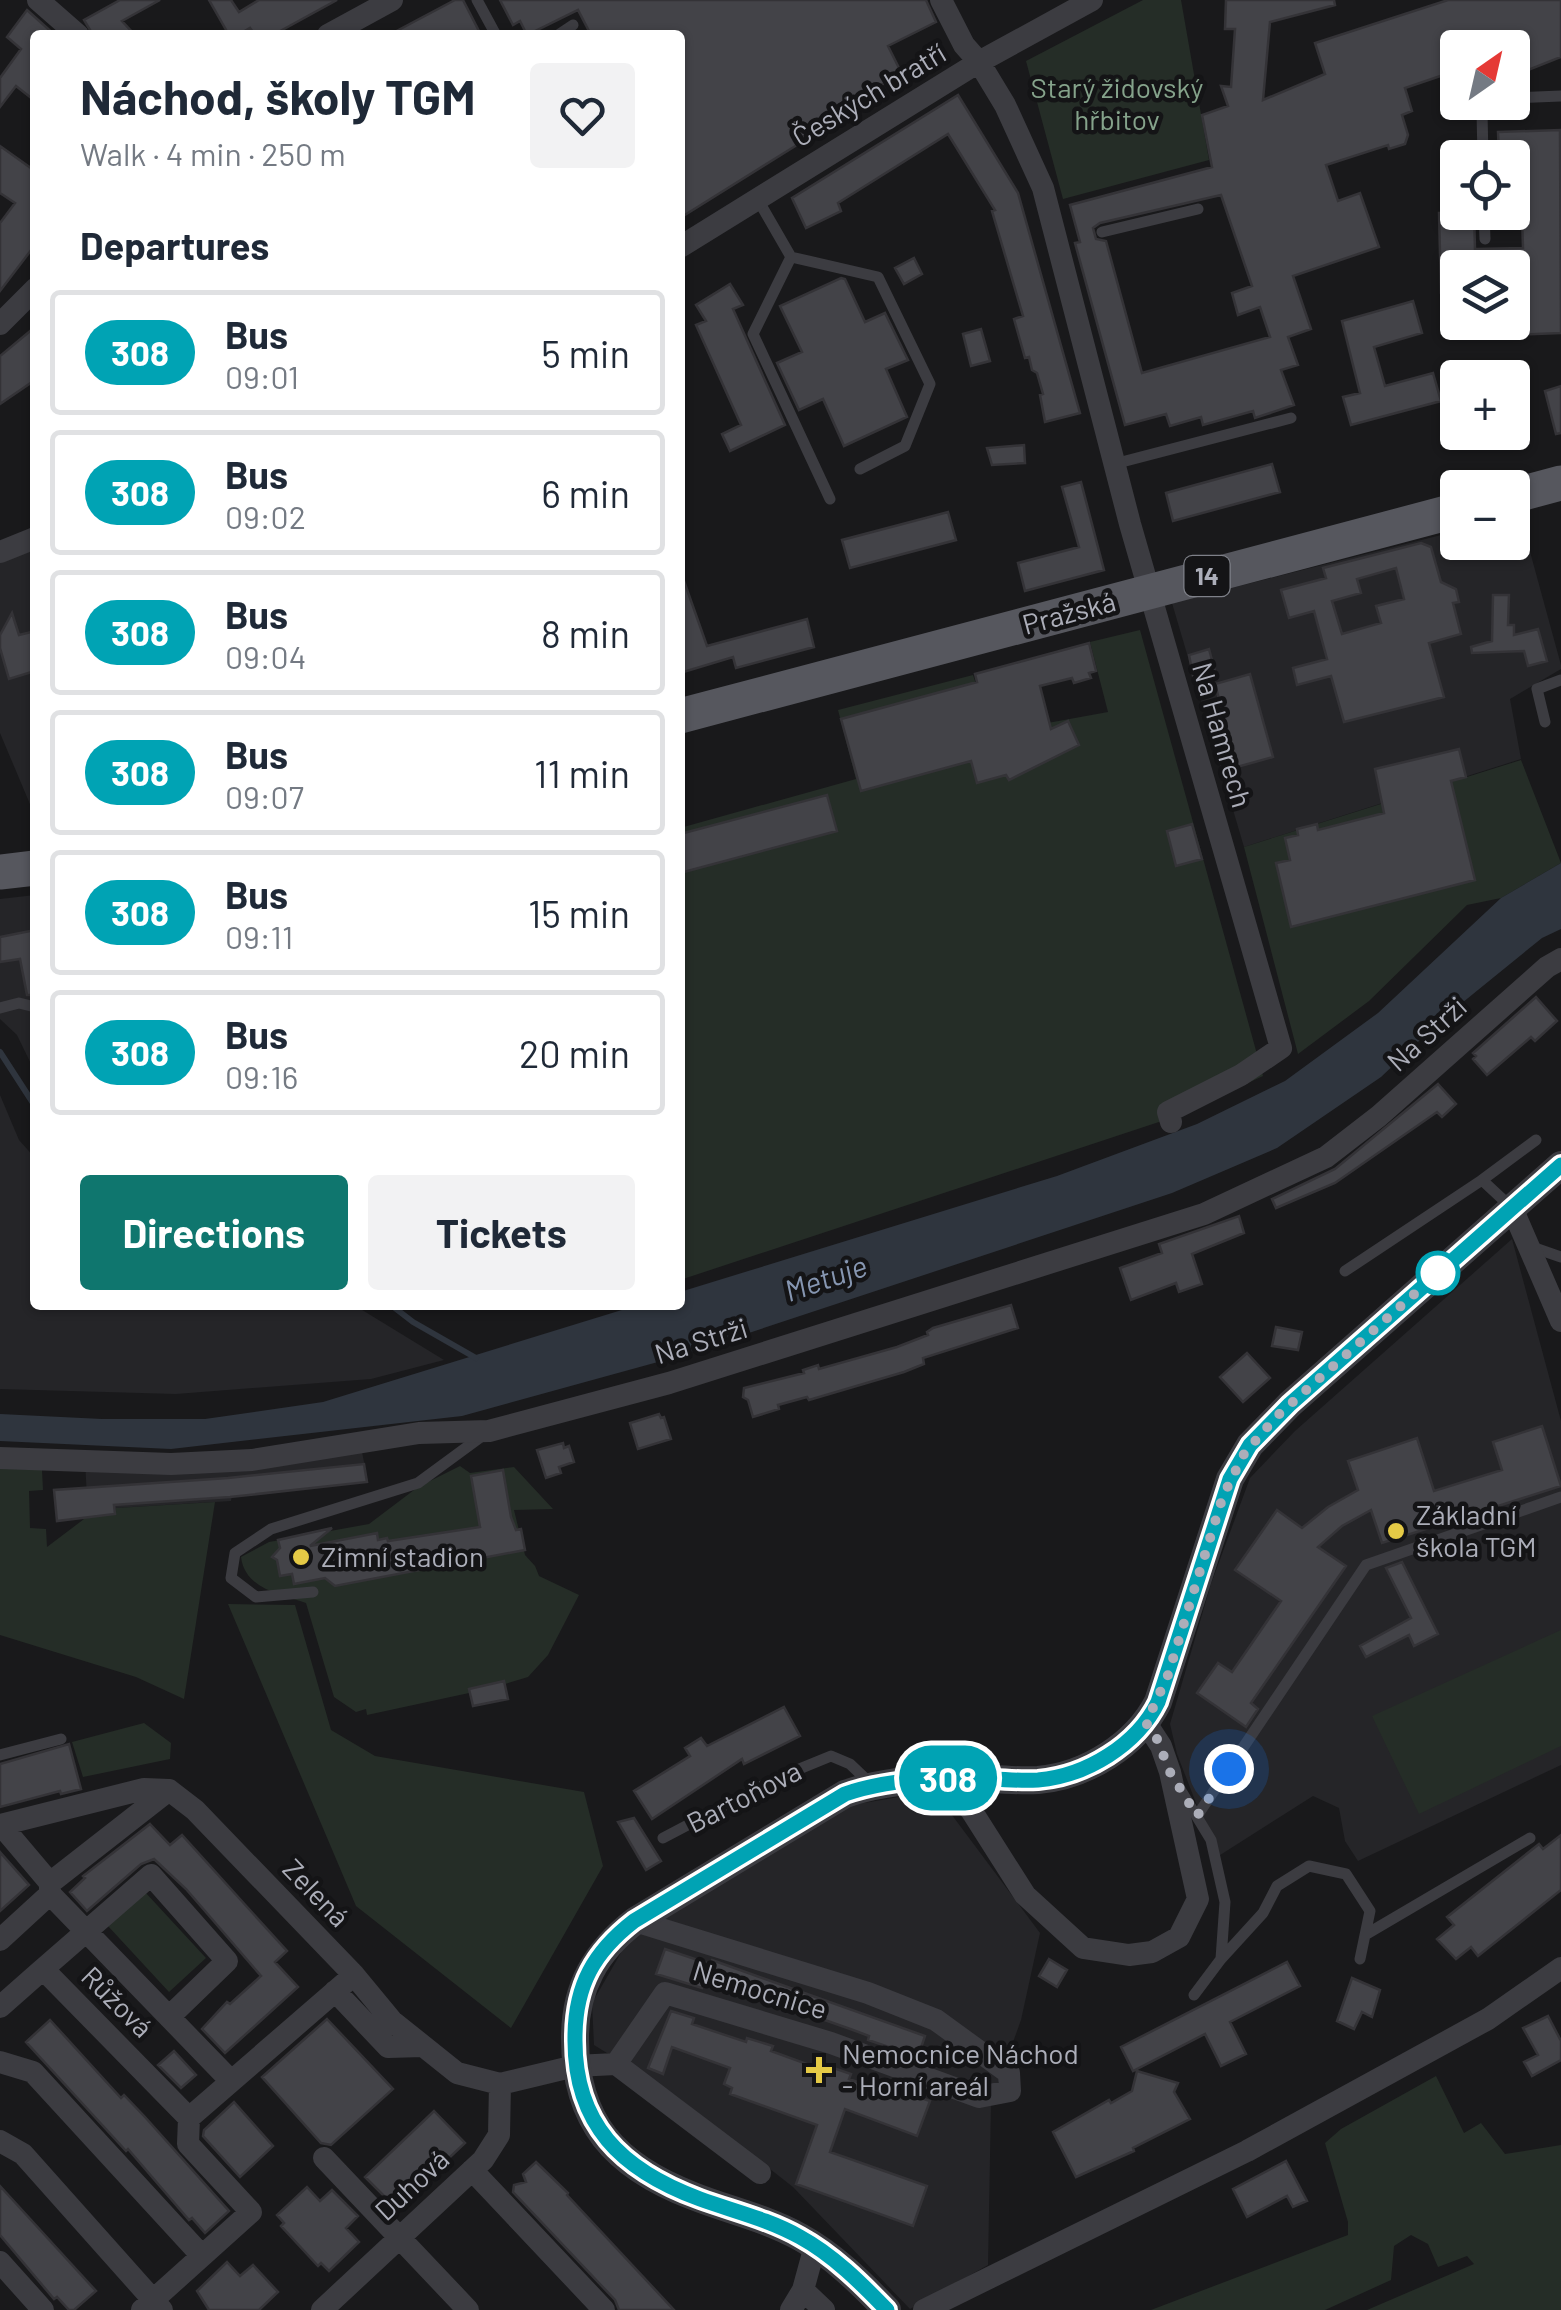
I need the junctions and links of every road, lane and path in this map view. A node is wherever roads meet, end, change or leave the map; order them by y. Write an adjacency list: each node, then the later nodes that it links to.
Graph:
1 (38, 0): 7 (street)
2 (392, 0): 8 (street)
3 (477, 0): 9 (lane)
4 (941, 0): 11 (street, Na Hamrech)
5 (1092, 0): 11 (street, Českých bratří)
6 (573, 25): 10 (lane)
7 (72, 30)
8 (337, 30)
9 (493, 30)
10 (566, 30)
11 (980, 62): 14 (street, Českých bratří); 24 (street, Na Hamrech)
12 (1561, 96): 13 (lane)
13 (1530, 97)
14 (757, 198): 19 (street, Českých bratří); 20 (lane)
15 (1198, 208): 17 (lane)
16 (1485, 230): 18 (lane)
17 (1102, 232)
18 (1485, 239)
19 (685, 244)
20 (791, 258): 25 (lane); 28 (lane)
21 (30, 293): 22 (street)
22 (0, 324)
23 (1291, 418): 24 (lane)
24 (1114, 464): 32 (street, Na Hamrech)
25 (860, 469)
26 (1561, 482): 27 (main road)
27 (1530, 491)
28 (830, 499)
29 (1440, 515): 32 (main road, Pražská / 14)
30 (30, 540): 31 (street)
31 (0, 552)
32 (1150, 591): 34 (main road, Pražská / 14); 41 (street, Na Hamrech)
33 (1561, 680): 35 (lane)
34 (685, 715)
35 (1545, 722)
36 (30, 869): 37 (main road)
37 (0, 872)
38 (1561, 959): 50 (street, Na Strži)
39 (30, 1006): 40 (lane)
40 (0, 1008)
41 (1171, 1122)
42 (1536, 1140): 44 (lane)
43 (1561, 1166): 45 (street, Bartoňova)
44 (1482, 1180): 45 (lane); 48 (lane)
45 (1512, 1208): 46 (street); 54 (street, Bartoňova)
46 (1532, 1247): 47 (lane); 49 (street)
47 (1561, 1257)
48 (1345, 1272)
49 (1561, 1321)
50 (489, 1431): 51 (street, Na Strži); 53 (lane)
51 (0, 1458)
52 (1561, 1497): 61 (lane)
53 (313, 1592)
54 (1146, 1723): 57 (street); 58 (street, Bartoňova)
55 (61, 1738): 56 (lane)
56 (0, 1756)
57 (1170, 1772): 58 (street); 61 (lane)
58 (939, 1777): 59 (street, Bartoňova)
59 (874, 1786): 63 (lane, Bartoňova); 66 (street, Bartoňova)
60 (169, 1790): 62 (street); 65 (street); 74 (street, Zelená)
61 (1197, 1816): 70 (lane)
62 (0, 1825): 65 (street)
63 (664, 1838)
64 (1530, 1838): 68 (lane)
65 (50, 1888): 67 (street); 69 (street)
66 (634, 1921): 78 (street, Nemocnice); 80 (street, Bartoňova)
67 (86, 1931): 73 (street, Růžová); 77 (street); 77 (street, Růžová)
68 (1365, 1934): 70 (lane); 71 (lane)
69 (0, 1940)
70 (1221, 1959): 75 (lane)
71 (1360, 1960)
72 (1561, 1968): 100 (street)
73 (43, 1969): 76 (street); 83 (street, Růžová)
74 (345, 1983): 81 (street); 82 (street, Zelená)
75 (1194, 1995)
76 (0, 2008)
77 (169, 2017): 81 (street)
78 (622, 2055): 80 (street); 87 (street)
79 (0, 2062): 90 (street)
80 (575, 2066): 82 (street); 89 (street, Bartoňova)
81 (231, 2081): 83 (street)
82 (500, 2084): 86 (street, Duhová)
83 (189, 2118): 90 (street, Růžová)
84 (0, 2140): 93 (street)
85 (324, 2158): 88 (street)
86 (472, 2170): 88 (street, Duhová); 97 (street)
87 (760, 2173)
88 (400, 2238): 95 (street, Duhová); 96 (street)
89 (815, 2246): 92 (street); 99 (street, Bartoňova)
90 (202, 2256): 93 (street, Růžová)
91 (0, 2262): 94 (street)
92 (797, 2300): 98 (street)
93 (152, 2307)
94 (43, 2310)
95 (322, 2310)
96 (468, 2310)
97 (604, 2310)
98 (824, 2310)
99 (887, 2310)
100 (924, 2310)

